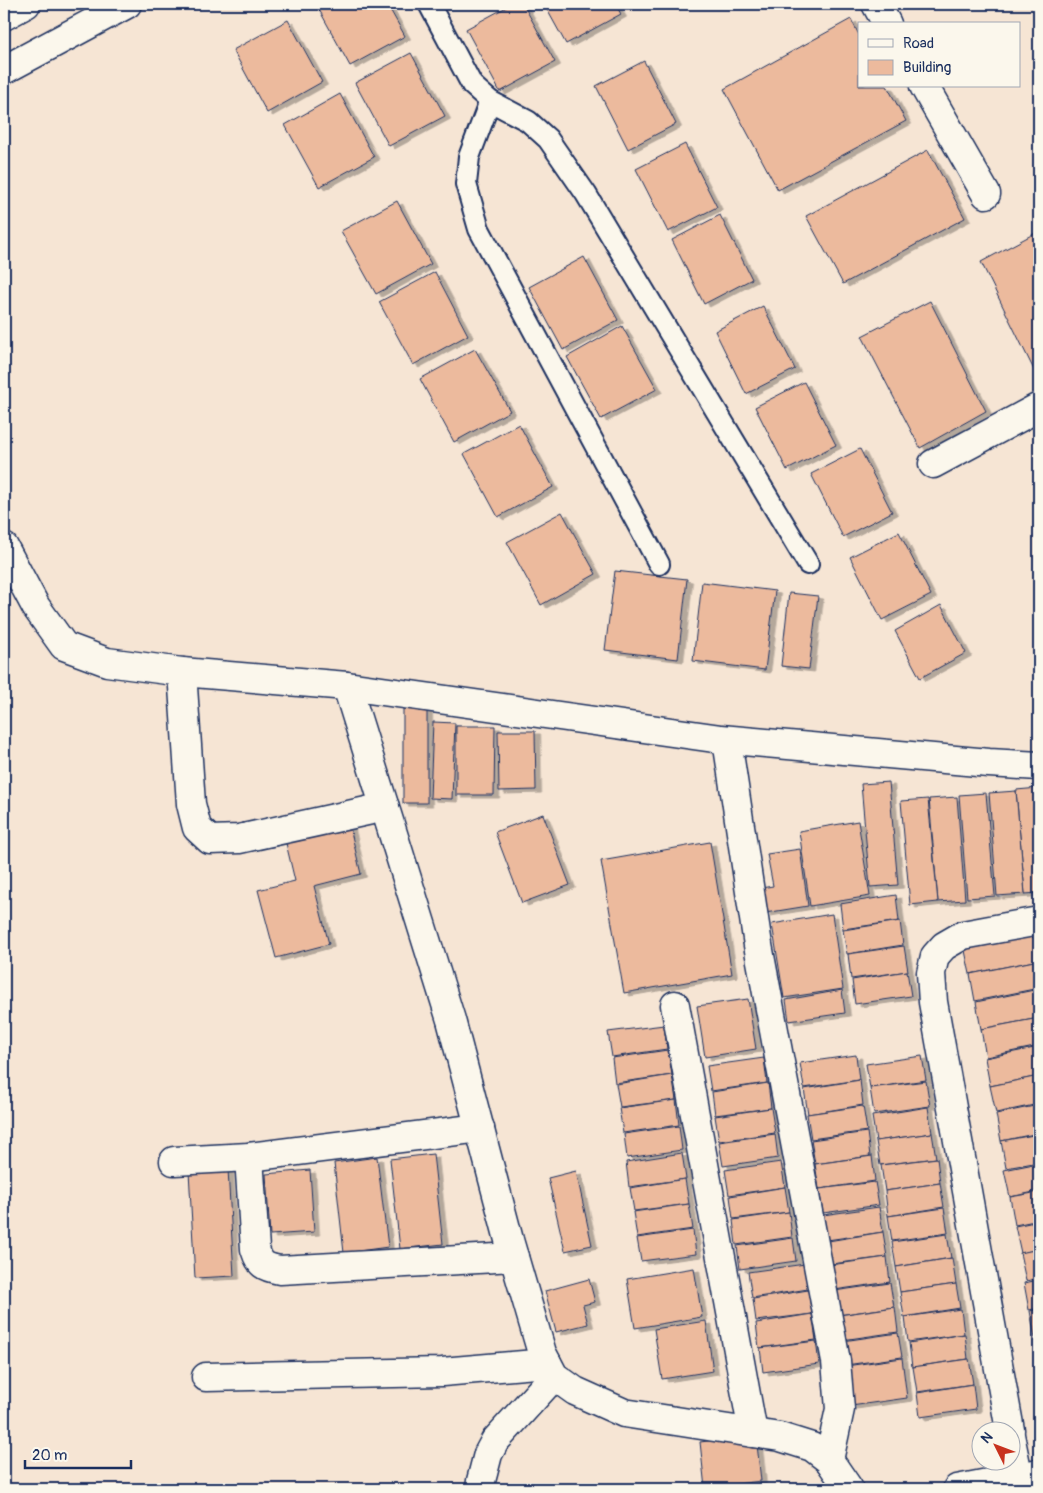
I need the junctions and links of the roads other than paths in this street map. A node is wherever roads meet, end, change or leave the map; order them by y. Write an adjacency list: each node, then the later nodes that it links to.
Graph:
1 (26, 4): 5 (street)
2 (127, 4): 7 (street)
3 (429, 4): 9 (lane)
4 (876, 4): 6 (street)
5 (4, 16)
6 (886, 22)
7 (4, 70)
8 (925, 88): 10 (street)
9 (490, 101): 14 (lane); 15 (lane)
10 (986, 194)
11 (1039, 407): 12 (street)
12 (934, 464)
13 (4, 547): 16 (street)
14 (659, 564)
15 (808, 564)
16 (182, 672): 17 (street); 20 (street)
17 (347, 686): 18 (street); 20 (street)
18 (727, 740): 19 (street); 31 (street)
19 (1039, 766)
20 (385, 808): 23 (street)
21 (1039, 921): 29 (street)
22 (675, 1005): 30 (street)
23 (480, 1128): 24 (street); 26 (street)
24 (248, 1158): 25 (street); 26 (street)
25 (174, 1161)
26 (514, 1257): 27 (street)
27 (551, 1369): 28 (street); 30 (street); 34 (street)
28 (206, 1377)
29 (1008, 1420)
30 (753, 1432): 31 (street)
31 (829, 1460): 35 (street)
32 (1020, 1463): 33 (street)
33 (1026, 1480): 36 (street)
34 (480, 1489)
35 (849, 1489)
36 (957, 1489)

